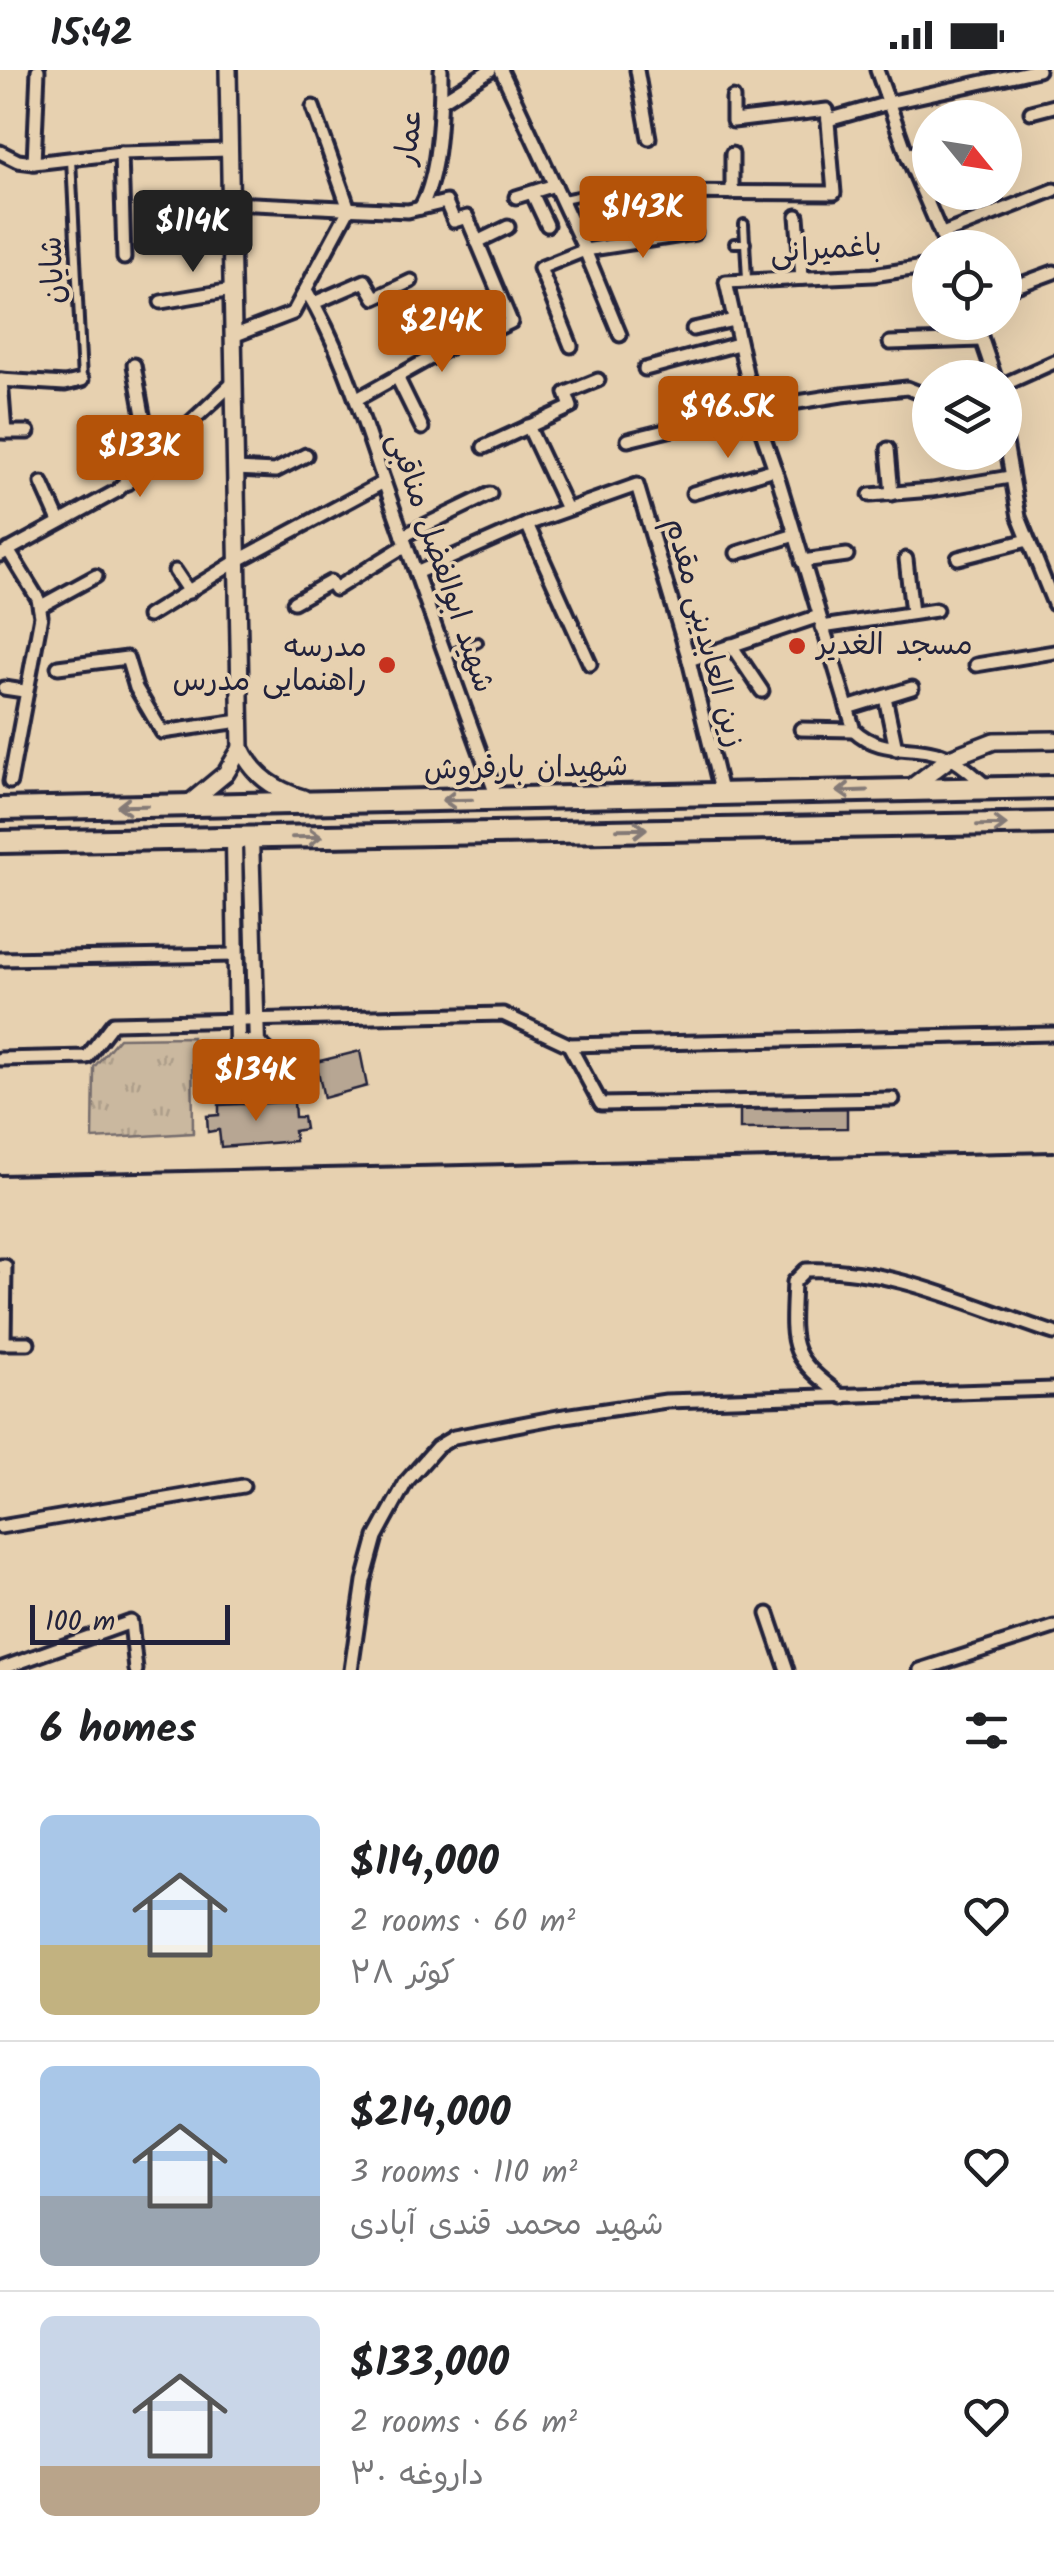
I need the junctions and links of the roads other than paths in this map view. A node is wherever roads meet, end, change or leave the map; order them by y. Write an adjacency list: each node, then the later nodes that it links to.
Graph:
1 (38, 70): 24 (street)
2 (228, 70): 17 (main road)
3 (440, 70): 10 (street, عمار)
4 (490, 70): 10 (street)
5 (501, 70): 25 (street)
6 (637, 70): 16 (street)
7 (877, 70): 11 (street)
8 (1038, 70): 11 (street)
9 (733, 98): 15 (street)
10 (440, 101): 34 (street, عمار)
11 (888, 103): 15 (street); 22 (street)
12 (1054, 106): 14 (street)
13 (312, 107): 35 (street)
14 (1031, 112)
15 (828, 120): 30 (street)
16 (648, 138)
17 (229, 150): 19 (street); 33 (main road)
18 (0, 152): 24 (street)
19 (121, 153): 23 (street); 47 (street)
20 (912, 153): 22 (street)
21 (732, 154): 30 (street)
22 (906, 155): 40 (street)
23 (71, 157): 24 (street); 73 (lane, شایان)
24 (34, 163)
25 (554, 185): 29 (street); 32 (street)
26 (1054, 190): 41 (street)
27 (598, 192): 32 (lane)
28 (647, 192): 30 (street)
29 (532, 193): 31 (street); 38 (street)
30 (732, 193)
31 (516, 197)
32 (561, 199): 46 (street)
33 (230, 203): 35 (street); 54 (main road)
34 (420, 208): 35 (street); 43 (street)
35 (348, 209): 55 (street)
36 (796, 216): 50 (street)
37 (744, 224): 44 (lane)
38 (547, 225)
39 (508, 227): 43 (street)
40 (940, 230)
41 (952, 230)
42 (695, 233): 46 (street)
43 (477, 242): 71 (street)
44 (746, 243): 45 (lane); 52 (lane)
45 (734, 244)
46 (586, 250): 60 (street); 65 (street)
47 (124, 258)
48 (912, 268): 50 (street, باغمیرانی)
49 (1054, 272): 53 (street)
50 (802, 278): 52 (street, باغمیرانی)
51 (411, 281): 57 (street)
52 (748, 281): 58 (street, باغمیرانی)
53 (1022, 284)
54 (232, 290): 56 (street); 61 (main road)
55 (306, 290): 57 (street, شهید ابوالفضل مناقبی); 61 (street)
56 (161, 302)
57 (314, 303): 77 (street, شهید ابوالفضل مناقبی)
58 (734, 320): 59 (street); 64 (street)
59 (693, 328)
60 (620, 335)
61 (233, 336): 75 (main road)
62 (982, 340): 63 (street); 66 (street)
63 (890, 343)
64 (738, 344): 69 (street); 78 (street)
65 (571, 346)
66 (989, 360)
67 (1054, 362): 70 (street)
68 (134, 365): 88 (street)
69 (646, 369)
70 (1022, 376)
71 (397, 377): 77 (street); 80 (street)
72 (0, 380): 73 (street); 81 (street)
73 (82, 380)
74 (598, 380): 79 (street)
75 (234, 382): 88 (street); 89 (main road)
76 (912, 390): 78 (street)
77 (358, 398): 93 (street, شهید ابوالفضل مناقبی)
78 (754, 409): 83 (street); 90 (street)
79 (528, 426): 85 (street); 100 (street)
80 (422, 428)
81 (2, 432): 82 (street)
82 (28, 432)
83 (628, 440)
84 (103, 441): 95 (street)
85 (484, 446)
86 (888, 449): 98 (street)
87 (306, 455): 89 (street)
88 (151, 459): 95 (street)
89 (235, 468): 111 (main road)
90 (774, 469): 96 (street); 103 (street)
91 (1009, 470): 92 (street)
92 (1010, 476): 98 (street); 104 (street)
93 (384, 482): 105 (street, شهید ابوالفضل مناقبی); 111 (street)
94 (42, 483): 101 (street)
95 (128, 483): 101 (street)
96 (693, 493)
97 (490, 494): 105 (street)
98 (892, 494): 99 (street)
99 (870, 495)
100 (567, 510): 102 (street); 128 (street, زین العابدینی مقدم)
101 (59, 521): 106 (street)
102 (528, 524): 114 (street); 129 (street)
103 (794, 535): 107 (street); 112 (street)
104 (1028, 540): 109 (street); 118 (street)
105 (404, 541): 114 (street, شهید ابوالفضل مناقبی); 117 (street)
106 (4, 552): 119 (street)
107 (737, 554)
108 (847, 555): 112 (street)
109 (958, 558)
110 (906, 559): 121 (street)
111 (237, 561): 116 (street); 138 (main road)
112 (802, 561): 123 (street)
113 (175, 572): 116 (street)
114 (416, 574): 127 (street, شهید ابوالفضل مناقبی)
115 (96, 576): 119 (street)
116 (189, 592): 122 (street)
117 (294, 602)
118 (1054, 604)
119 (41, 606): 134 (street)
120 (936, 610): 121 (street)
121 (912, 614): 123 (street)
122 (148, 616)
123 (820, 621): 125 (street); 137 (street)
124 (478, 642): 127 (lane)
125 (731, 645): 128 (street); 135 (street)
126 (1054, 652): 130 (street)
127 (446, 656): 152 (street, شهید ابوالفضل مناقبی)
128 (690, 660): 149 (street, زین العابدینی مقدم)
129 (590, 664)
130 (976, 665)
131 (58, 668): 138 (street)
132 (4, 688): 134 (street)
133 (912, 688): 136 (street)
134 (24, 691): 145 (street)
135 (762, 691)
136 (884, 697): 137 (street); 143 (street)
137 (848, 708): 140 (street)
138 (240, 721): 142 (main road)
139 (800, 729): 140 (street)
140 (854, 730): 143 (street)
141 (1054, 740): 144 (main road)
142 (241, 748): 153 (main road); 154 (main road)
143 (896, 749): 144 (street)
144 (950, 758): 146 (street); 148 (main road)
145 (10, 782)
146 (990, 788): 147 (highway, شهیدان بارفروش); 148 (highway, شهیدان بارفروش)
147 (1054, 788)
148 (908, 790): 150 (highway, شهیدان بارفروش, one-way to 150)
149 (722, 795): 150 (highway, شهیدان بارفروش); 151 (highway, شهیدان بارفروش)
150 (752, 795): 158 (highway)
151 (675, 796): 152 (highway, شهیدان بارفروش); 157 (highway)
152 (498, 800): 153 (highway, شهیدان بارفروش, one-way to 153)
153 (318, 803): 154 (highway, شهیدان بارفروش)
154 (186, 806): 155 (highway, شهیدان بارفروش, one-way to 155)
155 (0, 809)
156 (1054, 823): 158 (highway, شهیدان بارفروش, one-way to 156)
157 (673, 828): 158 (highway, شهیدان بارفروش); 159 (highway, شهیدان بارفروش, one-way to 157)
158 (754, 829)
159 (242, 838): 160 (highway, شهیدان بارفروش); 161 (street); 162 (street)
160 (0, 842)
161 (235, 955): 162 (street); 163 (street); 164 (street)
162 (255, 955): 165 (street)
163 (0, 958)
164 (236, 1022): 165 (street); 167 (street); 170 (street)
165 (256, 1022): 168 (street); 169 (street)
166 (1054, 1034): 169 (street)
167 (237, 1045): 168 (street); 168 (street)
168 (257, 1045)
169 (568, 1045): 171 (street)
170 (0, 1059)
171 (894, 1099)
172 (0, 1266): 174 (street)
173 (1054, 1332): 177 (street)
174 (2, 1343): 175 (street)
175 (28, 1343)
176 (1054, 1389): 177 (street)
177 (843, 1396): 184 (street)
178 (243, 1486): 179 (street)
179 (0, 1527)
180 (768, 1614): 185 (street)
181 (1054, 1627): 186 (street)
182 (0, 1669): 183 (street)
183 (136, 1670)
184 (350, 1670)
185 (787, 1670)
186 (920, 1670)

